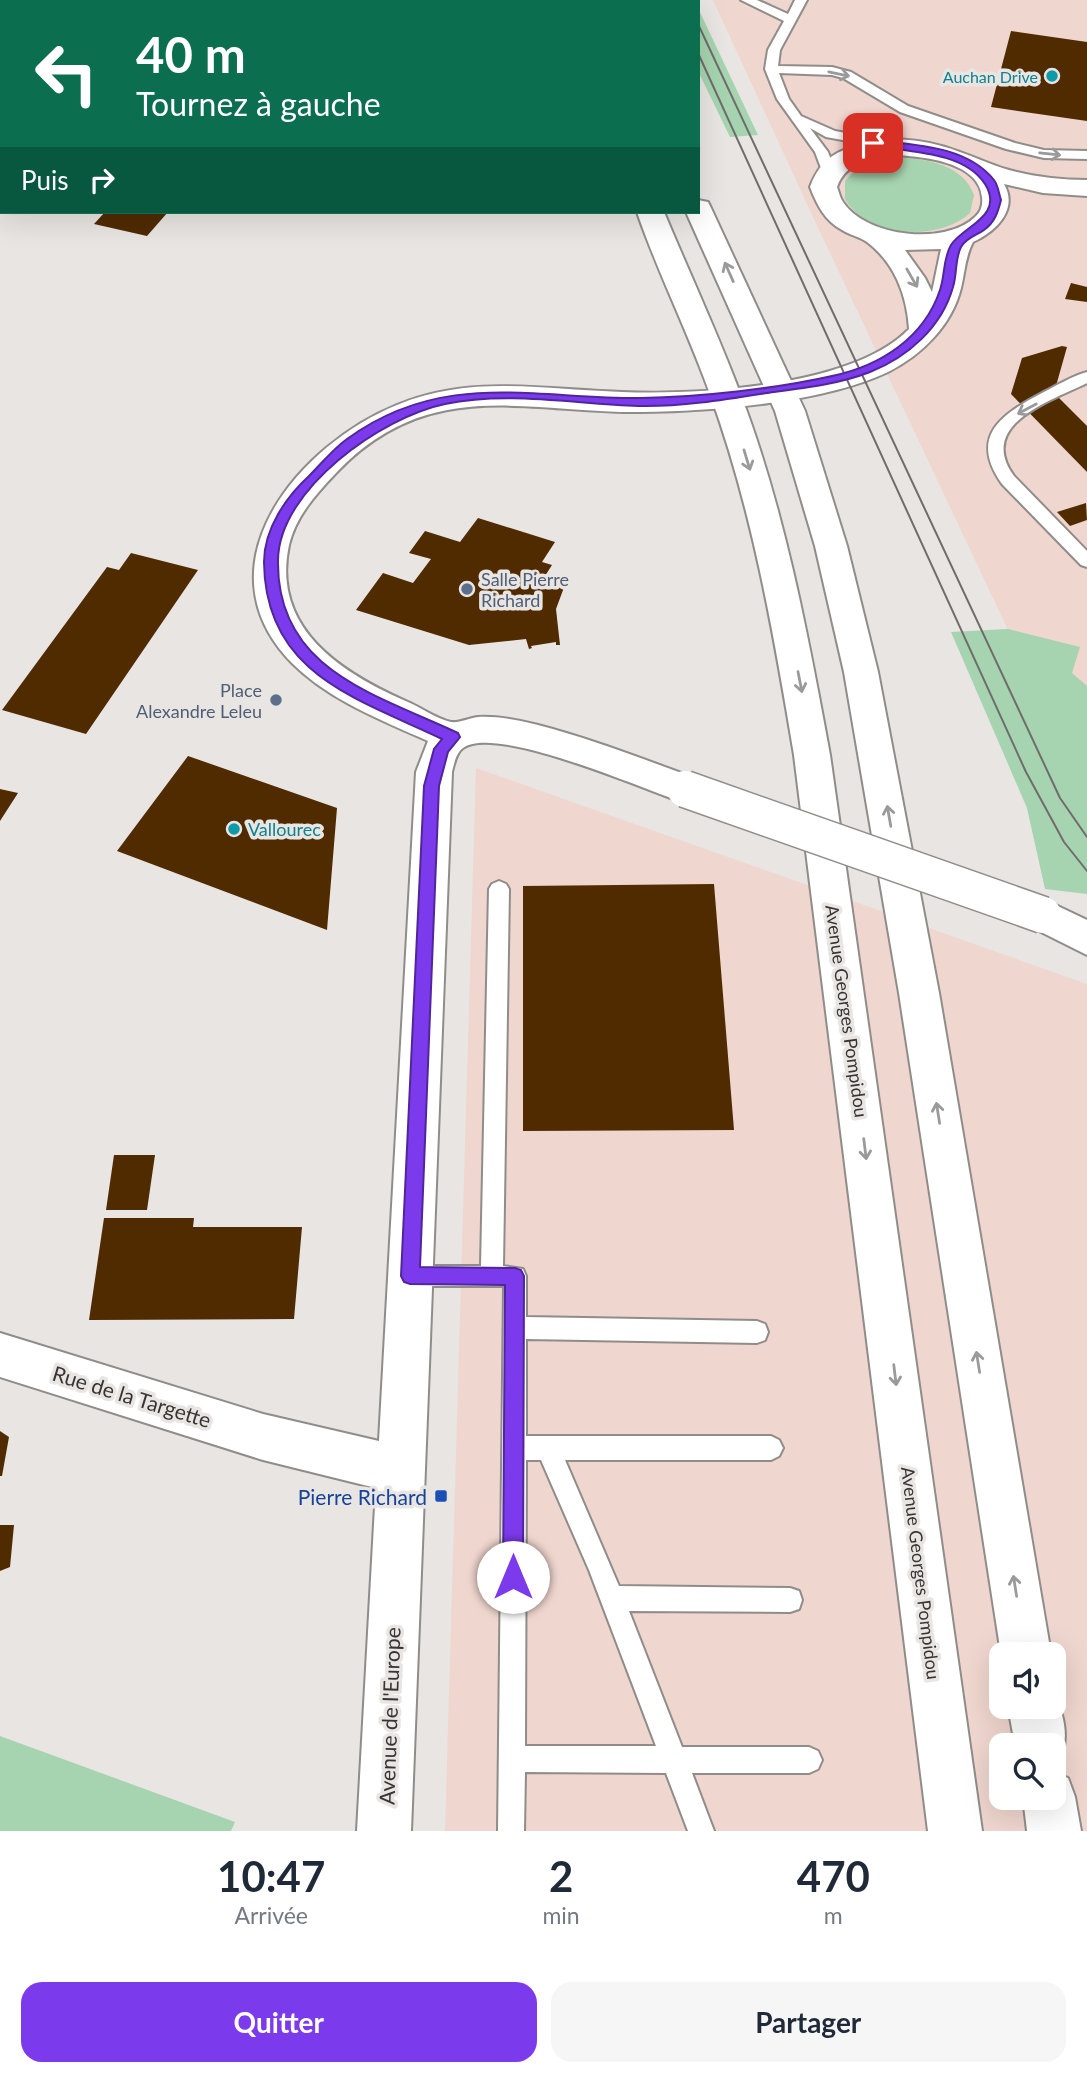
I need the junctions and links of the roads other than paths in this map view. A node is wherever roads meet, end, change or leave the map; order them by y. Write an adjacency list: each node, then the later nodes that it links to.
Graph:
1 (747, 0): 3 (lane)
2 (801, 0): 3 (lane)
3 (791, 20): 4 (lane)
4 (771, 69): 5 (lane); 7 (lane, one-way to 7)
5 (791, 111): 6 (lane); 9 (lane)
6 (902, 147): 8 (street); 9 (street)
7 (1087, 155)
8 (971, 166): 10 (street); 14 (street)
9 (829, 173): 16 (street)
10 (1087, 188)
11 (1087, 206): 14 (street)
12 (700, 212): 19 (street, one-way to 12)
13 (651, 214): 20 (street, Avenue Georges Pompidou)
14 (990, 218): 15 (street)
15 (963, 236): 16 (street); 17 (street)
16 (877, 237): 17 (street, one-way to 17)
17 (924, 330): 19 (street)
18 (1087, 377): 21 (lane, one-way to 21)
19 (781, 388): 20 (street); 38 (street, one-way to 19)
20 (726, 395): 22 (street); 46 (street, Avenue Georges Pompidou, one-way to 46)
21 (1087, 561)
22 (452, 737): 24 (street, bridge); 27 (street)
23 (499, 889): 28 (lane)
24 (1043, 915): 25 (street); 26 (street)
25 (1087, 920)
26 (1087, 939)
27 (410, 1276): 28 (lane); 35 (street, Avenue de l'Europe)
28 (492, 1276): 29 (lane)
29 (514, 1328): 30 (lane); 32 (lane)
30 (757, 1332)
31 (0, 1355): 35 (street, Rue de la Targette)
32 (514, 1448): 33 (lane); 39 (lane)
33 (548, 1448): 34 (lane); 36 (lane)
34 (771, 1448)
35 (401, 1470): 43 (street, Avenue de l'Europe)
36 (612, 1598): 37 (lane); 40 (lane)
37 (790, 1600)
38 (1024, 1642)
39 (511, 1759): 40 (lane); 44 (lane)
40 (674, 1759): 41 (lane); 45 (lane)
41 (809, 1760)
42 (1051, 1810): 47 (street)
43 (384, 1831)
44 (510, 1831)
45 (701, 1831)
46 (955, 1831)
47 (1054, 1831)

